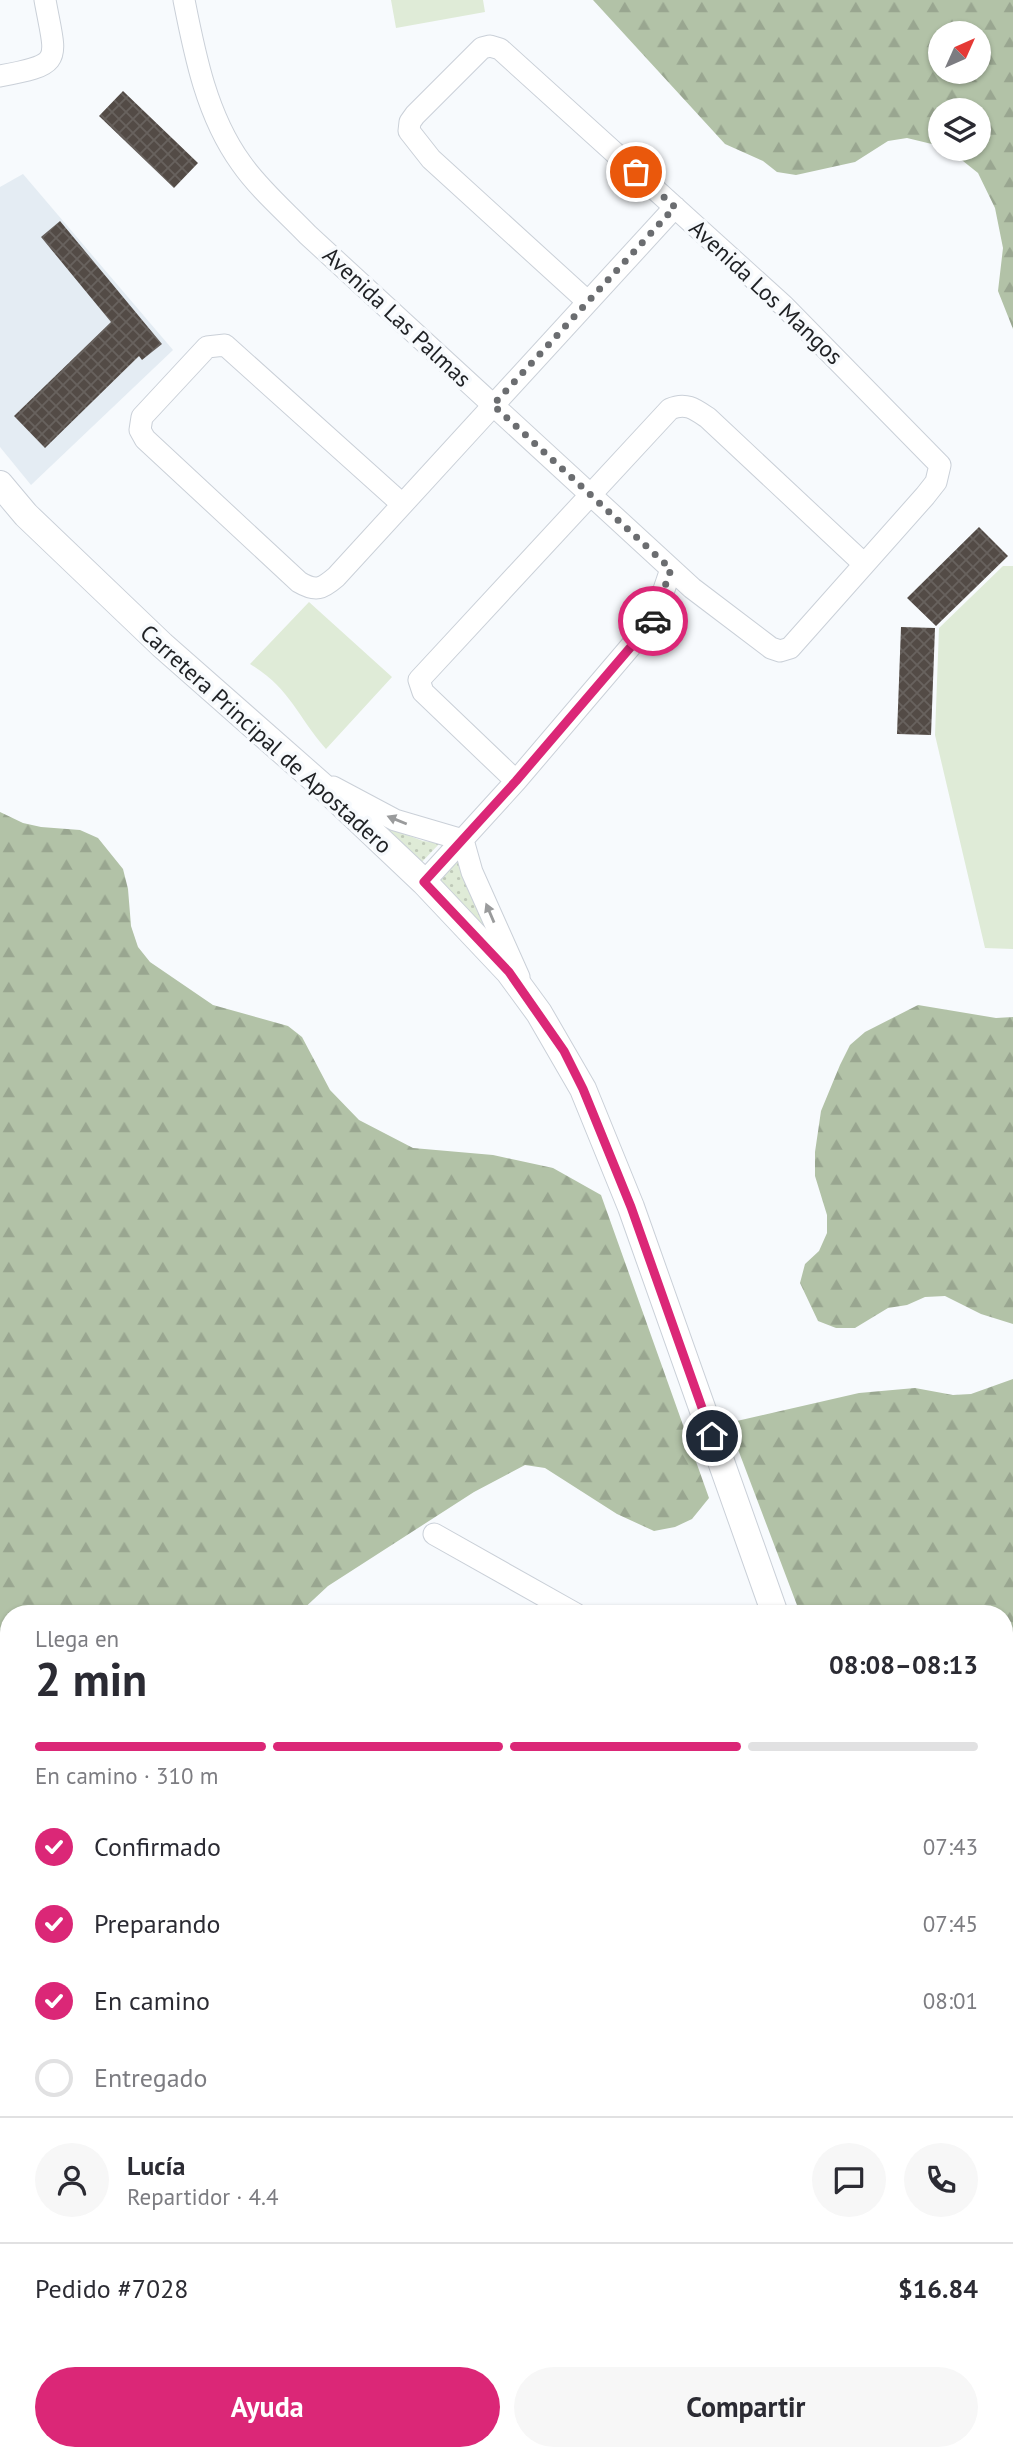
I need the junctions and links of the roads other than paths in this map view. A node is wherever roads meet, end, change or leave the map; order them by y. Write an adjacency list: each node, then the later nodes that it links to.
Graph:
1 (45, 0): 3 (street)
2 (184, 0): 6 (street, Avenida Las Palmas)
3 (0, 76)
4 (675, 207): 5 (street); 5 (street, Avenida Los Mangos); 10 (street, Avenida Los Mangos)
5 (588, 302): 6 (street)
6 (493, 405): 8 (street, Avenida Las Palmas); 9 (street)
7 (0, 484): 12 (street, Carretera Principal de Apostadero)
8 (592, 495): 10 (street); 11 (street, Avenida Las Palmas); 13 (street)
9 (402, 505): 9 (street)
10 (864, 564): 11 (street, Avenida Las Palmas)
11 (671, 569): 13 (street)
12 (308, 773): 14 (street, one-way to 12); 15 (street, Carretera Principal de Apostadero)
13 (516, 781): 14 (street)
14 (463, 840): 15 (street); 16 (street, one-way to 14)
15 (424, 882): 16 (street, Carretera Principal de Apostadero)
16 (528, 998): 19 (street, Carretera Principal de Apostadero)
17 (435, 1534): 18 (street)
18 (560, 1605)
19 (772, 1605)

